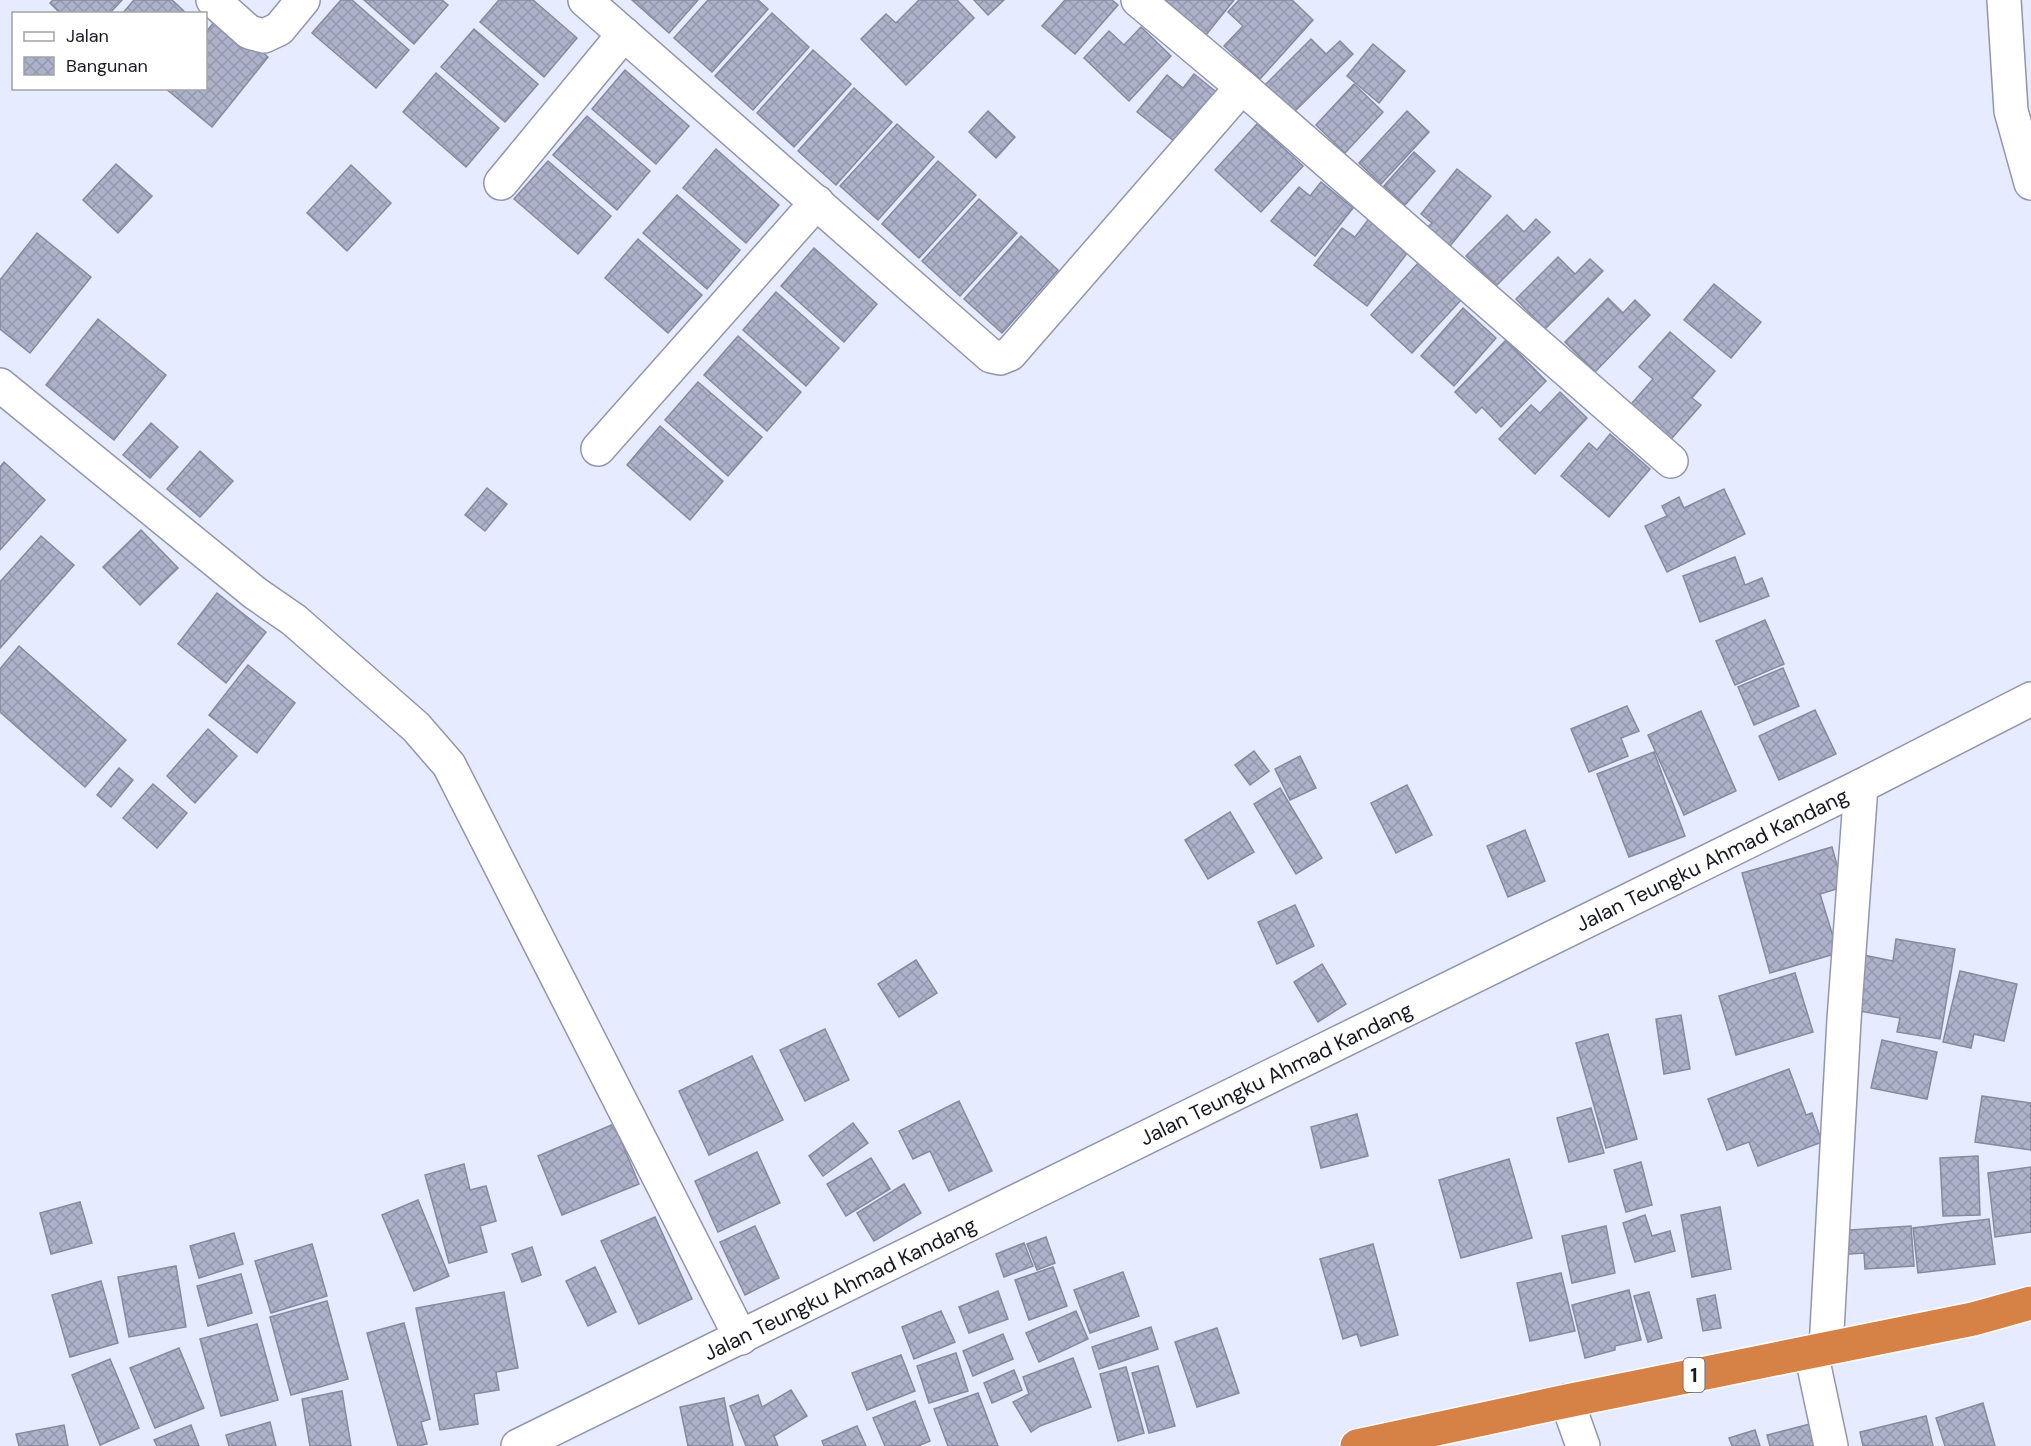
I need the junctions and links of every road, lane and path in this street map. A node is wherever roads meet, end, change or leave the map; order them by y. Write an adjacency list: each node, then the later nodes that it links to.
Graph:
1 (213, 0): 2 (street)
2 (303, 0)
3 (585, 0): 6 (street)
4 (1138, 0): 7 (street)
5 (2004, 0): 9 (street)
6 (624, 34): 8 (street); 10 (street)
7 (1242, 87): 10 (street); 13 (street)
8 (501, 183)
9 (2031, 183)
10 (817, 202): 12 (street)
11 (0, 385): 17 (street)
12 (598, 448)
13 (1671, 461)
14 (2031, 699): 15 (street, Jalan Teungku Ahmad Kandang)
15 (1861, 786): 17 (street, Jalan Teungku Ahmad Kandang); 18 (street)
16 (2031, 1303): 18 (highway, 1)
17 (741, 1338): 20 (street, Jalan Teungku Ahmad Kandang)
18 (1819, 1350): 19 (highway, 1); 23 (street)
19 (1567, 1401): 21 (highway, 1); 22 (street)
20 (518, 1446)
21 (1357, 1446)
22 (1583, 1446)
23 (1830, 1446)

